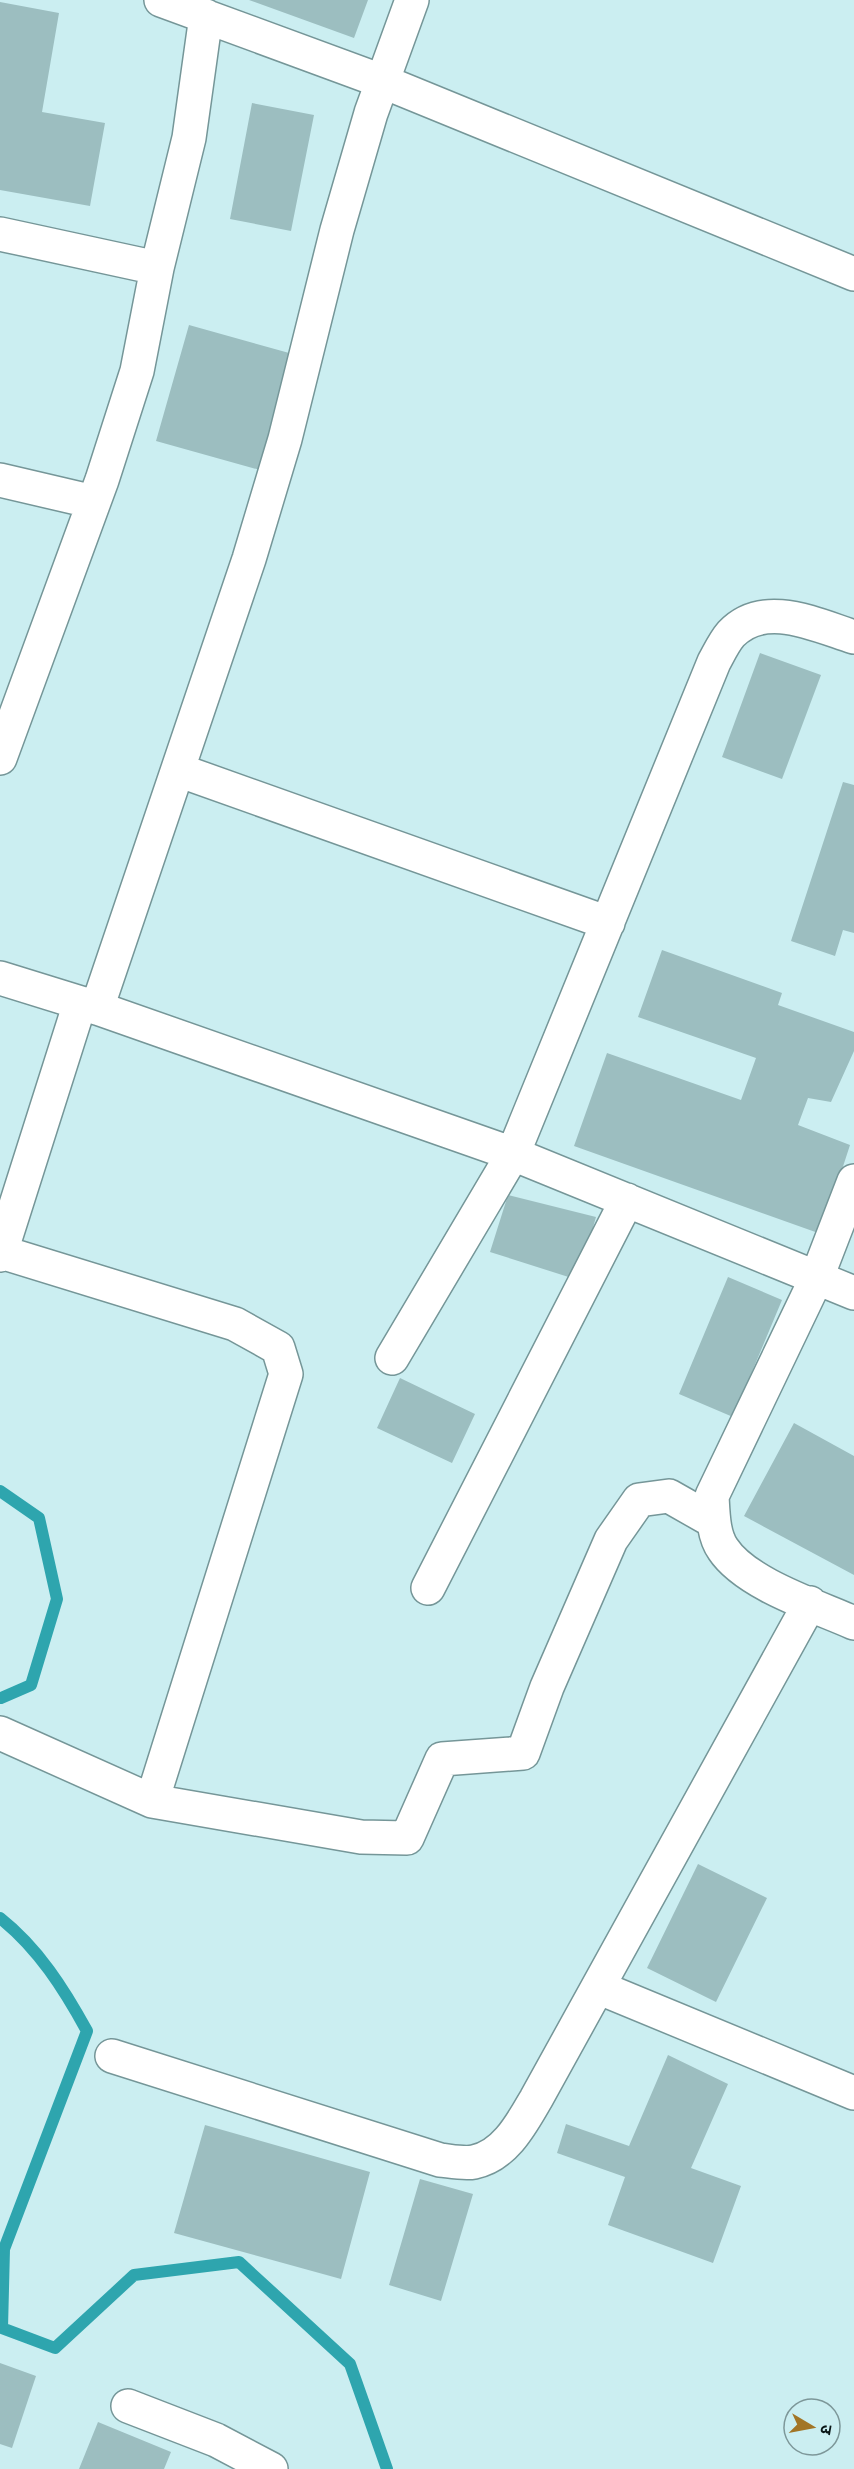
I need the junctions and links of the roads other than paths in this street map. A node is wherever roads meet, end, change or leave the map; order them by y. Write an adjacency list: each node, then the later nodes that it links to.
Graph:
1 (161, 0): 3 (street)
2 (412, 0): 4 (street)
3 (206, 16): 4 (street); 6 (street)
4 (384, 82): 7 (street); 12 (street)
5 (0, 234): 6 (street)
6 (157, 268): 9 (street)
7 (854, 274)
8 (0, 480): 9 (street)
9 (94, 502): 11 (street)
10 (854, 637): 13 (street)
11 (0, 758)
12 (178, 770): 13 (street); 15 (street)
13 (608, 923): 16 (street)
14 (0, 978): 15 (street)
15 (89, 1006): 16 (street); 19 (street)
16 (513, 1154): 18 (street); 22 (street)
17 (854, 1181): 20 (street)
18 (627, 1200): 20 (street); 24 (street)
19 (0, 1253): 28 (street)
20 (817, 1277): 21 (street); 23 (street)
21 (854, 1293)
22 (392, 1358)
23 (713, 1521): 25 (street); 28 (street)
24 (428, 1587)
25 (810, 1603): 26 (street); 29 (street)
26 (854, 1623)
27 (0, 1733): 28 (street)
28 (152, 1801)
29 (600, 1988): 30 (street); 31 (street)
30 (112, 2056)
31 (854, 2093)
32 (128, 2406): 33 (street)
33 (271, 2469)

